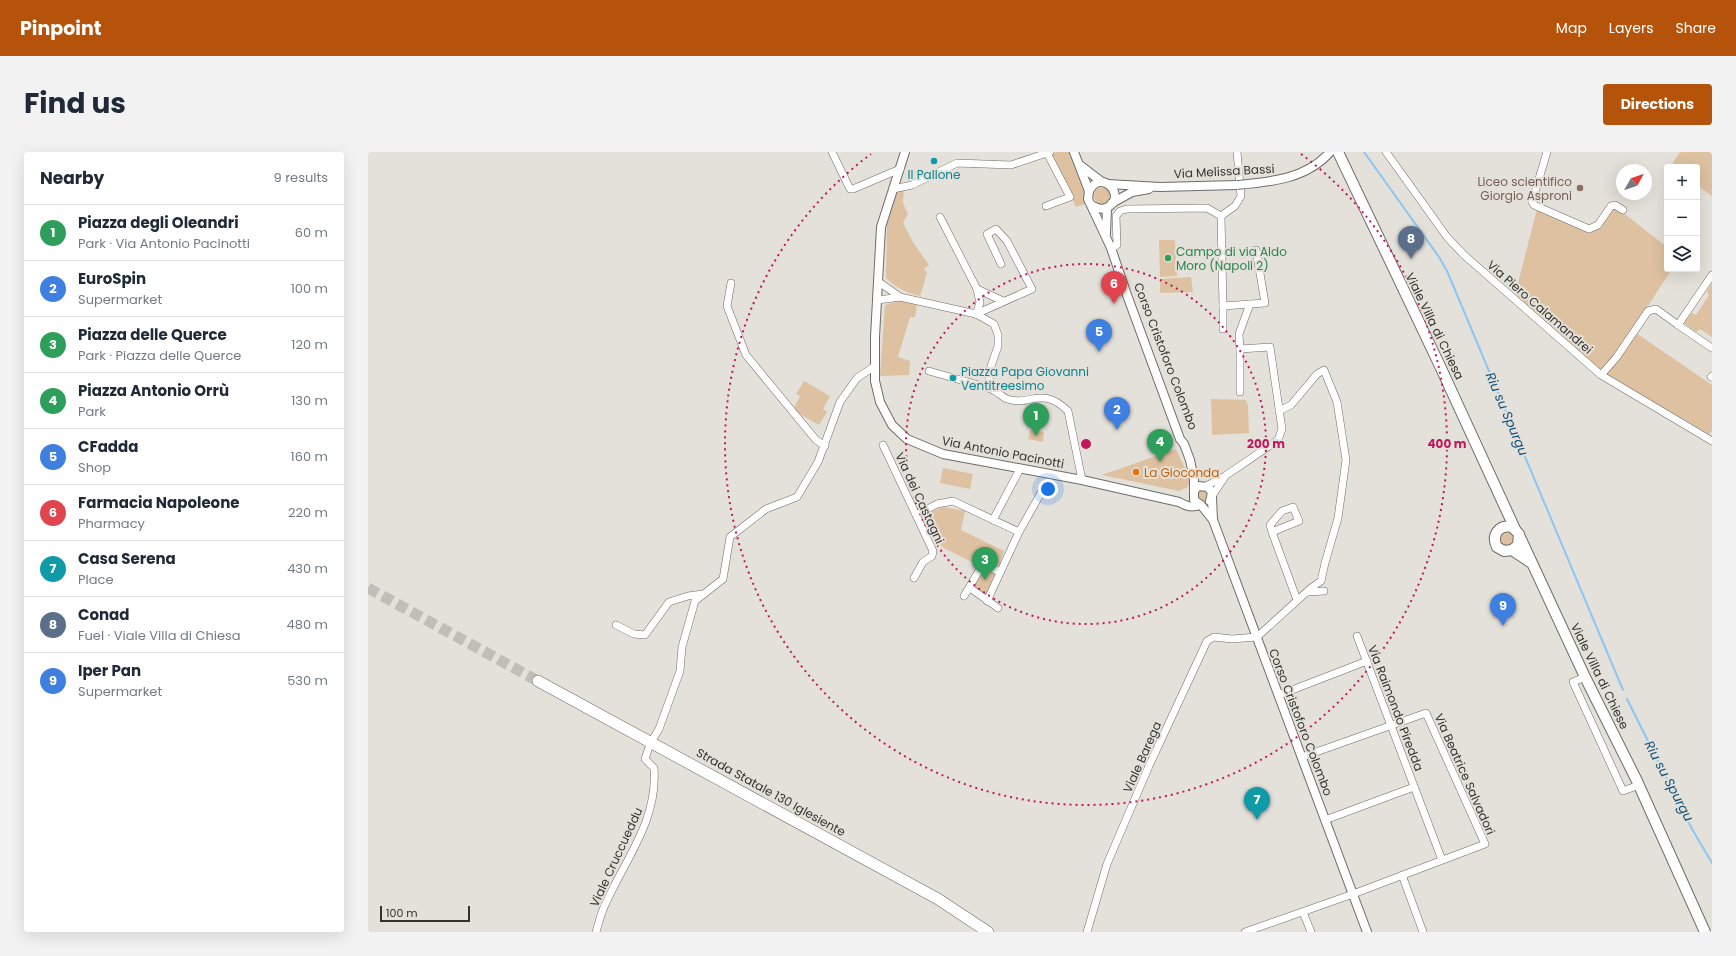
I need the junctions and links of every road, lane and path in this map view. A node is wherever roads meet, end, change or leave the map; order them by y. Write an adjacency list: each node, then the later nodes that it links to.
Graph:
1 (832, 152): 11 (street)
2 (905, 152): 11 (street, Via Antonio Pacinotti)
3 (1048, 152): 14 (street); 16 (street)
4 (1074, 152): 10 (street, Corso Cristoforo Colombo)
5 (1237, 152): 20 (street)
6 (1330, 152): 13 (street, Via Melissa Bassi, bridge)
7 (1338, 152): 59 (main road, Viale Villa di Chiesa)
8 (1386, 152): 42 (street, Via Piero Calamandrei)
9 (1547, 152): 19 (street)
10 (1078, 164): 12 (street); 15 (street, Corso Cristoforo Colombo)
11 (900, 169): 14 (street, Via Antonio Pacinotti)
12 (1105, 183): 13 (street, Via Melissa Bassi); 15 (street); 18 (street, Corso Cristoforo Colombo)
13 (1160, 187): 18 (street, Via Melissa Bassi)
14 (893, 189): 27 (street, Via Antonio Pacinotti)
15 (1089, 191): 17 (street, Corso Cristoforo Colombo)
16 (1046, 206)
17 (1093, 206): 18 (street); 22 (street, Corso Cristoforo Colombo)
18 (1110, 206): 22 (street, Corso Cristoforo Colombo)
19 (1623, 210)
20 (1221, 216): 24 (street); 34 (street)
21 (940, 218): 29 (street)
22 (1107, 237): 24 (street, Corso Cristoforo Colombo)
23 (1256, 250): 33 (street)
24 (1112, 251): 49 (street, Corso Cristoforo Colombo)
25 (1001, 264): 32 (street)
26 (1712, 275): 36 (street)
27 (879, 282): 30 (street); 31 (street, Via Antonio Pacinotti)
28 (731, 283): 48 (street)
29 (977, 289): 32 (street); 35 (street)
30 (900, 297): 31 (street); 35 (street)
31 (878, 300): 40 (street, Via Antonio Pacinotti)
32 (1003, 301): 35 (street)
33 (1250, 304): 34 (street); 39 (street)
34 (1223, 306): 37 (street)
35 (976, 314): 43 (street)
36 (1678, 325): 38 (street); 42 (street)
37 (1223, 329)
38 (1712, 348)
39 (1240, 349): 44 (street); 45 (street)
40 (875, 366): 48 (street); 50 (street, Via Antonio Pacinotti)
41 (928, 372): 43 (street)
42 (1601, 375): 46 (street, Via Piero Calamandrei)
43 (993, 390): 52 (street)
44 (1240, 392)
45 (1279, 411): 51 (street); 73 (street)
46 (1712, 441)
47 (883, 445): 60 (street, Via dei Castagni)
48 (825, 446): 74 (street)
49 (1190, 460): 53 (street, Corso Cristoforo Colombo); 55 (street, Corso Cristoforo Colombo)
50 (1020, 468): 52 (street, Via Antonio Pacinotti); 61 (street)
51 (1225, 476): 53 (street); 56 (street)
52 (1082, 480): 57 (street, Via Antonio Pacinotti)
53 (1205, 486): 55 (street); 56 (street, Corso Cristoforo Colombo)
54 (1042, 491): 64 (street)
55 (1193, 492): 57 (street); 58 (street, Corso Cristoforo Colombo)
56 (1212, 497): 58 (street); 62 (street, Corso Cristoforo Colombo)
57 (1179, 502): 58 (street, Via Antonio Pacinotti)
58 (1200, 505): 62 (street, Corso Cristoforo Colombo)
59 (1507, 512): 63 (main road); 66 (main road, Viale Villa di Chiesa)
60 (916, 515): 61 (street); 70 (street, Via dei Castagni)
61 (993, 520): 64 (street)
62 (1213, 520): 81 (street, Corso Cristoforo Colombo)
63 (1503, 526): 66 (main road); 67 (main road)
64 (1019, 532): 69 (street)
65 (1272, 532): 65 (street); 76 (street)
66 (1518, 533): 67 (main road); 68 (main road, Viale Villa di Chiesa)
67 (1512, 550): 68 (main road)
68 (1530, 562): 83 (main road, Viale Villa di Chiese)
69 (1000, 572): 71 (street); 77 (street)
70 (914, 578)
71 (970, 588): 75 (street); 77 (street)
72 (1324, 591): 73 (street)
73 (1308, 592): 76 (street)
74 (703, 594): 79 (street); 87 (street)
75 (964, 596)
76 (1297, 600): 81 (street)
77 (987, 601): 78 (street)
78 (998, 608)
79 (616, 625)
80 (1357, 636): 82 (street, Via Raimondo Piredda)
81 (1257, 637): 85 (street, Corso Cristoforo Colombo); 100 (street, Viale Barega)
82 (1366, 662): 85 (street); 86 (street, Via Raimondo Piredda)
83 (1585, 677): 90 (main road, Viale Villa di Chiese); 90 (street)
84 (538, 681): 99 (highway, Strada Statale 130 Iglesiente)
85 (1278, 695): 89 (street, Corso Cristoforo Colombo)
86 (1391, 726): 89 (street); 91 (street, Via Raimondo Piredda); 93 (street, Via Beatrice Salvadori)
87 (653, 739)
88 (649, 747): 98 (street, Viale Cruccueddu)
89 (1302, 757): 92 (street, Corso Cristoforo Colombo)
90 (1639, 785): 105 (main road, Viale Villa di Chiese)
91 (1414, 787): 92 (street); 93 (street, Via Raimondo Piredda)
92 (1325, 820): 95 (street, Corso Cristoforo Colombo)
93 (1442, 860): 94 (street, Via Beatrice Salvadori)
94 (1402, 875): 95 (street, Via Beatrice Salvadori); 104 (street)
95 (1353, 894): 96 (street, Via Beatrice Salvadori); 103 (street, Corso Cristoforo Colombo)
96 (1303, 912): 97 (street, Via Beatrice Salvadori); 102 (street)
97 (1254, 931): 101 (street, Via Beatrice Salvadori)
98 (596, 932)
99 (988, 932)
100 (1087, 932)
101 (1245, 932)
102 (1311, 932)
103 (1367, 932)
104 (1423, 932)
105 (1705, 932)

